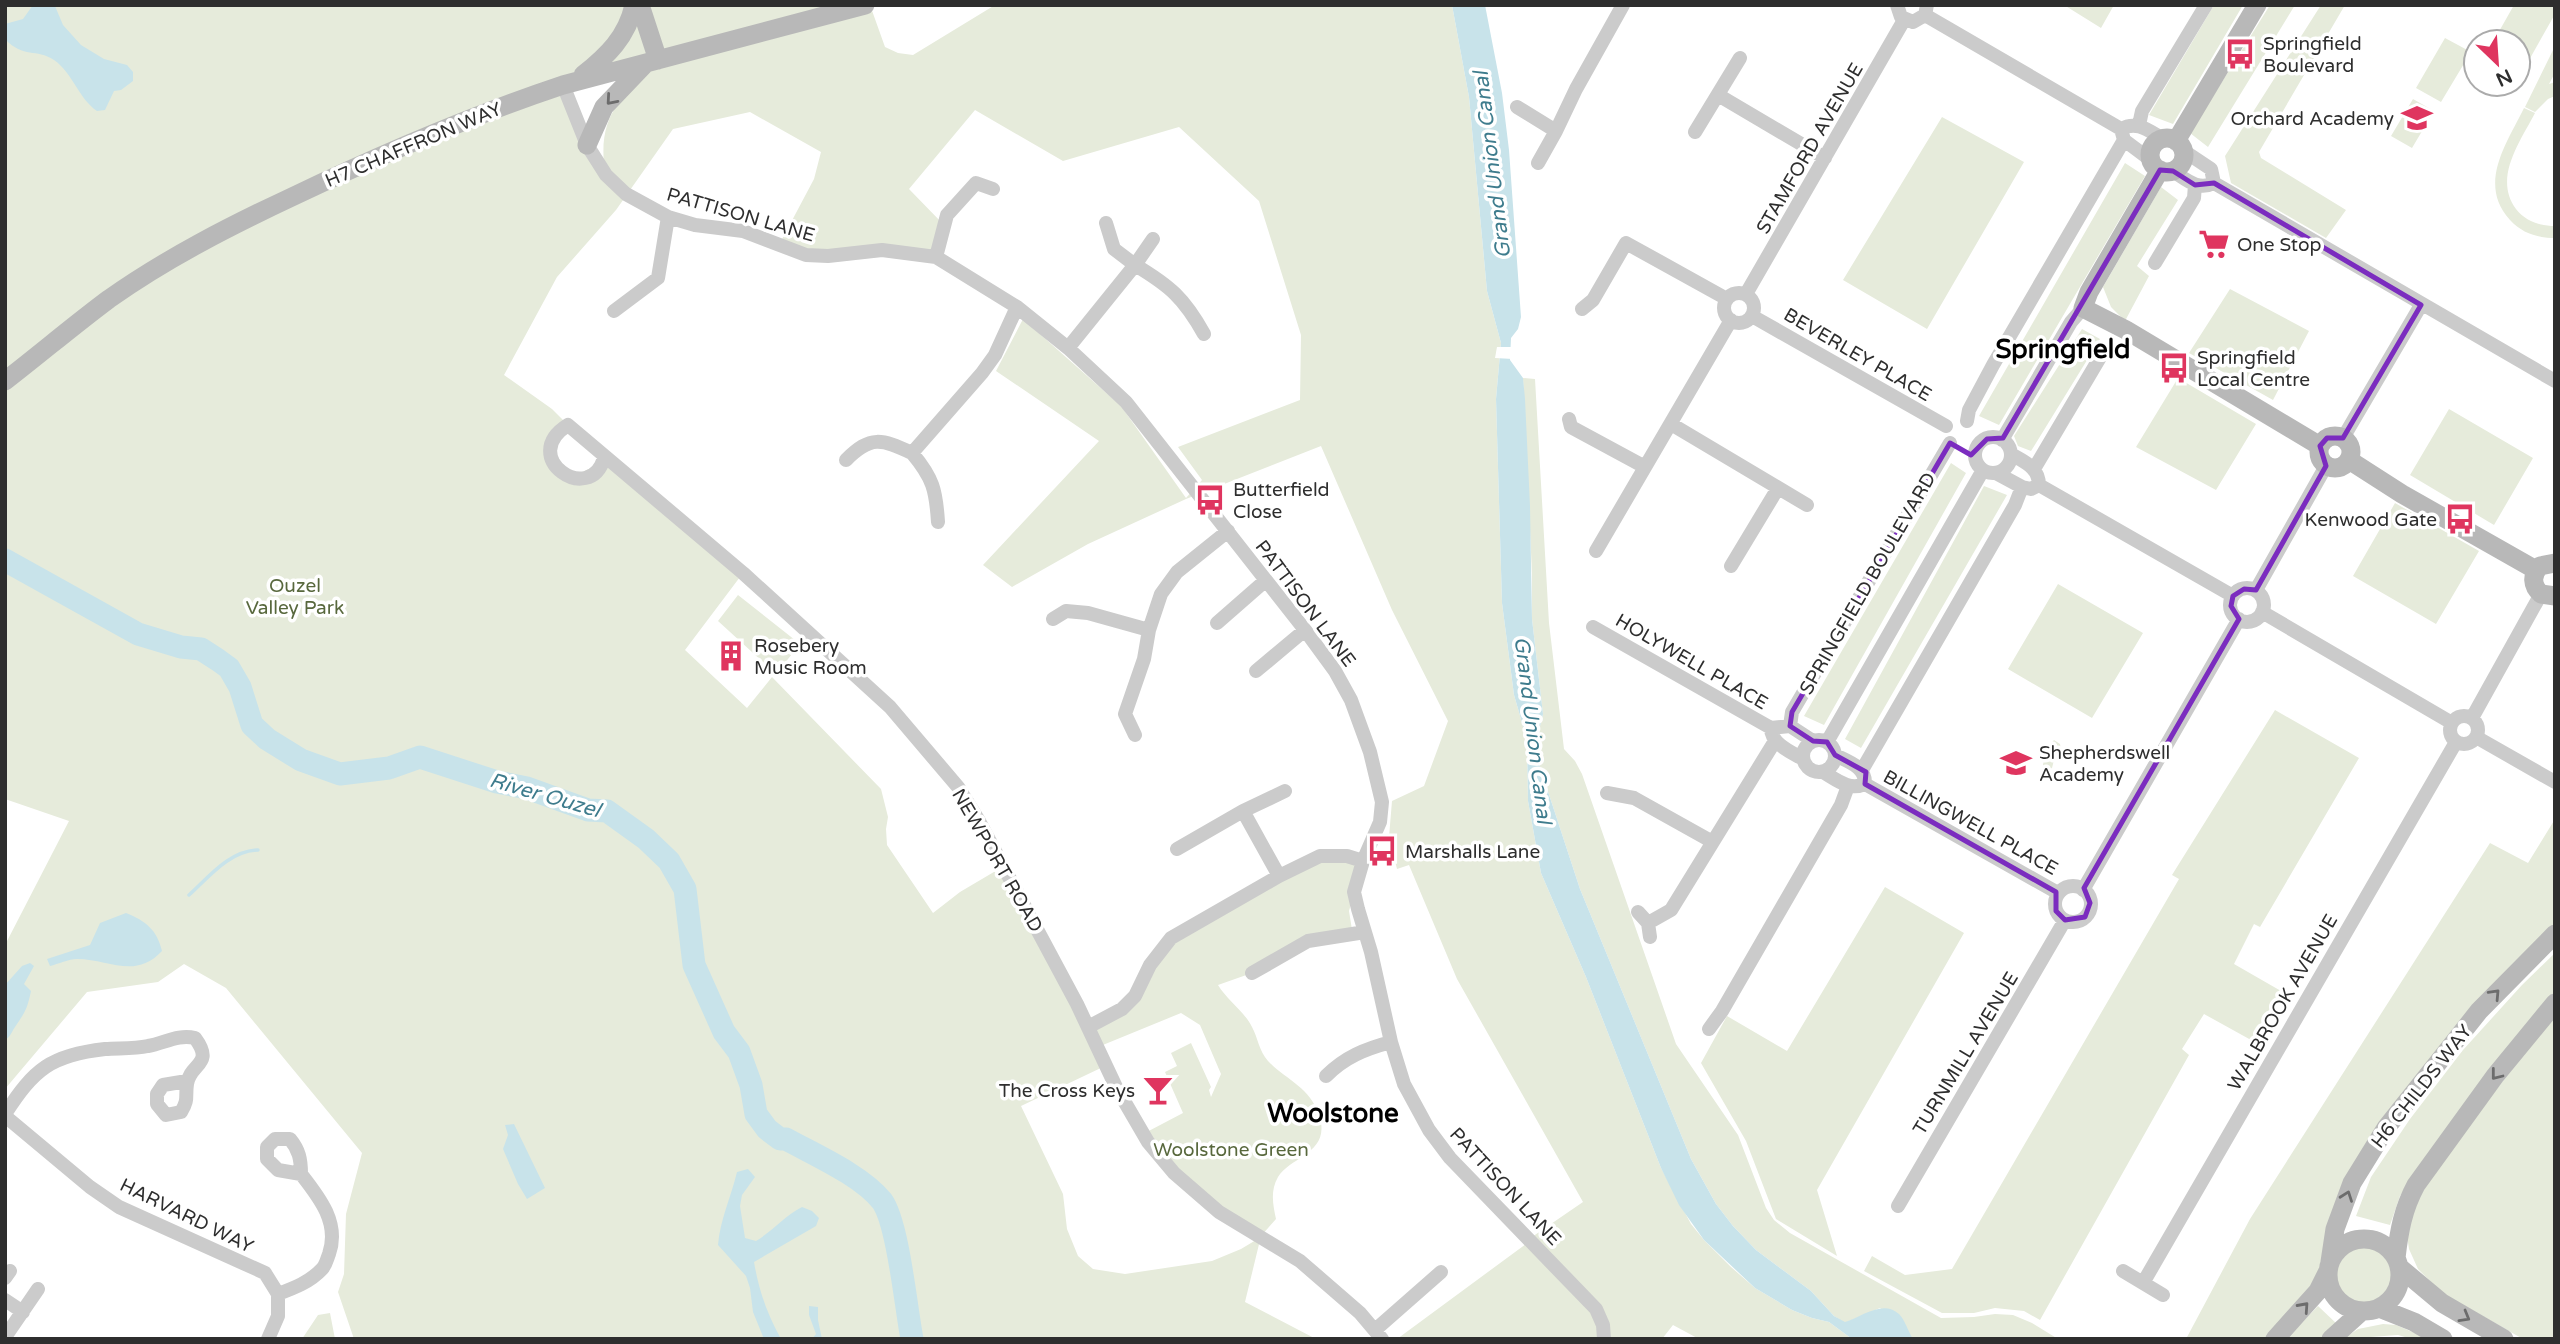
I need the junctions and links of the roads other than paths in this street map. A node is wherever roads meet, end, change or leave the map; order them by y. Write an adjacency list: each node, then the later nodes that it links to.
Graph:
1 (634, 5): 12 (street)
2 (640, 5): 11 (street)
3 (1623, 5): 16 (street)
4 (1897, 5): 9 (street)
5 (2206, 5): 15 (street)
6 (2256, 5): 19 (street)
7 (858, 7): 11 (street, H7 CHAFFRON WAY)
8 (1926, 10): 9 (street); 18 (street)
9 (1905, 20): 21 (street, STAMFORD AVENUE)
10 (1740, 58): 13 (street)
11 (652, 61): 12 (street, H7 CHAFFRON WAY); 20 (street, one-way to 20)
12 (570, 83): 20 (street, PATTISON LANE); 45 (street, H7 CHAFFRON WAY)
13 (1718, 95): 17 (street); 21 (street)
14 (1517, 107): 16 (street)
15 (2139, 125): 18 (street); 19 (street)
16 (1556, 131): 22 (street)
17 (1695, 132)
18 (2122, 134): 23 (street); 48 (street)
19 (2174, 144): 23 (street); 23 (street); 24 (street)
20 (587, 145): 27 (street, PATTISON LANE)
21 (1825, 158): 33 (street, STAMFORD AVENUE)
22 (1538, 163)
23 (2162, 167): 25 (street); 37 (street)
24 (2214, 183): 25 (street); 35 (street)
25 (2195, 185): 31 (street)
26 (993, 188): 30 (street)
27 (668, 217): 30 (street, PATTISON LANE); 39 (street)
28 (1105, 223): 32 (street)
29 (1153, 239): 32 (street)
30 (936, 257): 36 (street, PATTISON LANE)
31 (2155, 262)
32 (1135, 265): 42 (street); 43 (street)
33 (1746, 294): 34 (street); 40 (street)
34 (1727, 299): 38 (street); 41 (street)
35 (2421, 305): 46 (street); 52 (street)
36 (1017, 307): 43 (street, PATTISON LANE); 55 (street)
37 (2083, 308): 51 (street); 54 (street)
38 (1582, 309)
39 (614, 311)
40 (1752, 316): 41 (street); 50 (street, BEVERLEY PLACE)
41 (1731, 320): 49 (street)
42 (1204, 334)
43 (1068, 348): 69 (street, PATTISON LANE)
44 (2105, 349): 63 (street)
45 (5, 381)
46 (2555, 382)
47 (1569, 419): 61 (street)
48 (1967, 421): 50 (street); 51 (street)
49 (1671, 424): 61 (street); 66 (street)
50 (1946, 426): 53 (street)
51 (1997, 438): 56 (street); 62 (street)
52 (2343, 438): 54 (street); 59 (street)
53 (1950, 443): 62 (street); 87 (street, SPRINGFIELD BOULEVARD)
54 (2320, 446): 60 (street)
55 (912, 453): 58 (street); 68 (street)
56 (2011, 454): 62 (street); 63 (street)
57 (604, 458): 57 (street, NEWPORT ROAD); 114 (street, NEWPORT ROAD)
58 (846, 460)
59 (2349, 460): 60 (street); 72 (street)
60 (2326, 466): 74 (street)
61 (1645, 467): 70 (street)
62 (1985, 467): 65 (street); 91 (street)
63 (2034, 468): 64 (street)
64 (2039, 485): 65 (street); 76 (street)
65 (2022, 487): 96 (street)
66 (1778, 488): 67 (street); 71 (street)
67 (1807, 505)
68 (938, 522)
69 (1228, 531): 73 (street, PATTISON LANE); 82 (street)
70 (1596, 551)
71 (1731, 566)
72 (2546, 566): 75 (street)
73 (1265, 581): 80 (street); 83 (street, PATTISON LANE)
74 (2256, 590): 76 (street); 77 (street)
75 (2548, 595): 85 (street)
76 (2234, 596): 79 (street)
77 (2262, 612): 79 (street); 86 (street)
78 (1054, 619): 82 (street)
79 (2239, 619): 106 (street)
80 (1217, 623)
81 (1593, 627): 89 (street, HOLYWELL PLACE)
82 (1149, 630): 88 (street)
83 (1305, 630): 84 (street); 104 (street, PATTISON LANE)
84 (1256, 671)
85 (2472, 718): 86 (street); 90 (street)
86 (2452, 723): 92 (street)
87 (1790, 726): 89 (street); 91 (street)
88 (1135, 735)
89 (1773, 735): 94 (street, HOLYWELL PLACE); 102 (street)
90 (2476, 737): 92 (street); 97 (street)
91 (1820, 741): 93 (street); 94 (street)
92 (2456, 742): 126 (street, WALBROOK AVENUE)
93 (1836, 755): 95 (street); 96 (street, BILLINGWELL PLACE)
94 (1803, 759): 95 (street)
95 (1823, 772): 98 (street)
96 (1863, 777): 98 (street); 107 (street, BILLINGWELL PLACE)
97 (2555, 782)
98 (1848, 786): 115 (street)
99 (1285, 791): 101 (street)
100 (1607, 793): 102 (street)
101 (1243, 811): 103 (street); 105 (street)
102 (1711, 841): 109 (street)
103 (1177, 849)
104 (1363, 861): 105 (street); 110 (street, PATTISON LANE)
105 (1279, 876): 114 (street)
106 (2083, 890): 107 (street); 108 (street)
107 (2058, 893): 108 (street)
108 (2065, 920): 121 (street, TURNMILL AVENUE)
109 (1645, 924)
110 (1365, 932): 112 (street); 116 (street, PATTISON LANE)
111 (2555, 934): 123 (street, H6 CHILDS WAY, one-way to 111)
112 (1252, 973)
113 (2555, 1003): 122 (street, one-way to 122)
114 (1088, 1027): 133 (street, NEWPORT ROAD)
115 (1709, 1029)
116 (1391, 1042): 117 (street); 136 (street, PATTISON LANE)
117 (1326, 1076)
118 (187, 1081): 119 (street)
119 (5, 1115): 128 (street, HARVARD WAY)
120 (301, 1174): 128 (street)
121 (1898, 1206)
122 (2398, 1263): 123 (street); 131 (street); 140 (street, one-way to 140)
123 (2329, 1267): 131 (street); 137 (street, H6 CHILDS WAY, one-way to 123)
124 (2123, 1271): 126 (street)
125 (1441, 1272): 133 (street, NEWPORT ROAD)
126 (2144, 1283): 129 (street)
127 (38, 1289): 132 (street)
128 (278, 1294): 135 (street)
129 (2163, 1294)
130 (5, 1300): 132 (street)
131 (2371, 1309): 138 (street); 139 (street)
132 (23, 1312): 134 (street)
133 (1379, 1334)
134 (5, 1337)
135 (268, 1339)
136 (1604, 1339)
137 (2275, 1339)
138 (2331, 1339)
139 (2443, 1339)
140 (2504, 1339)

